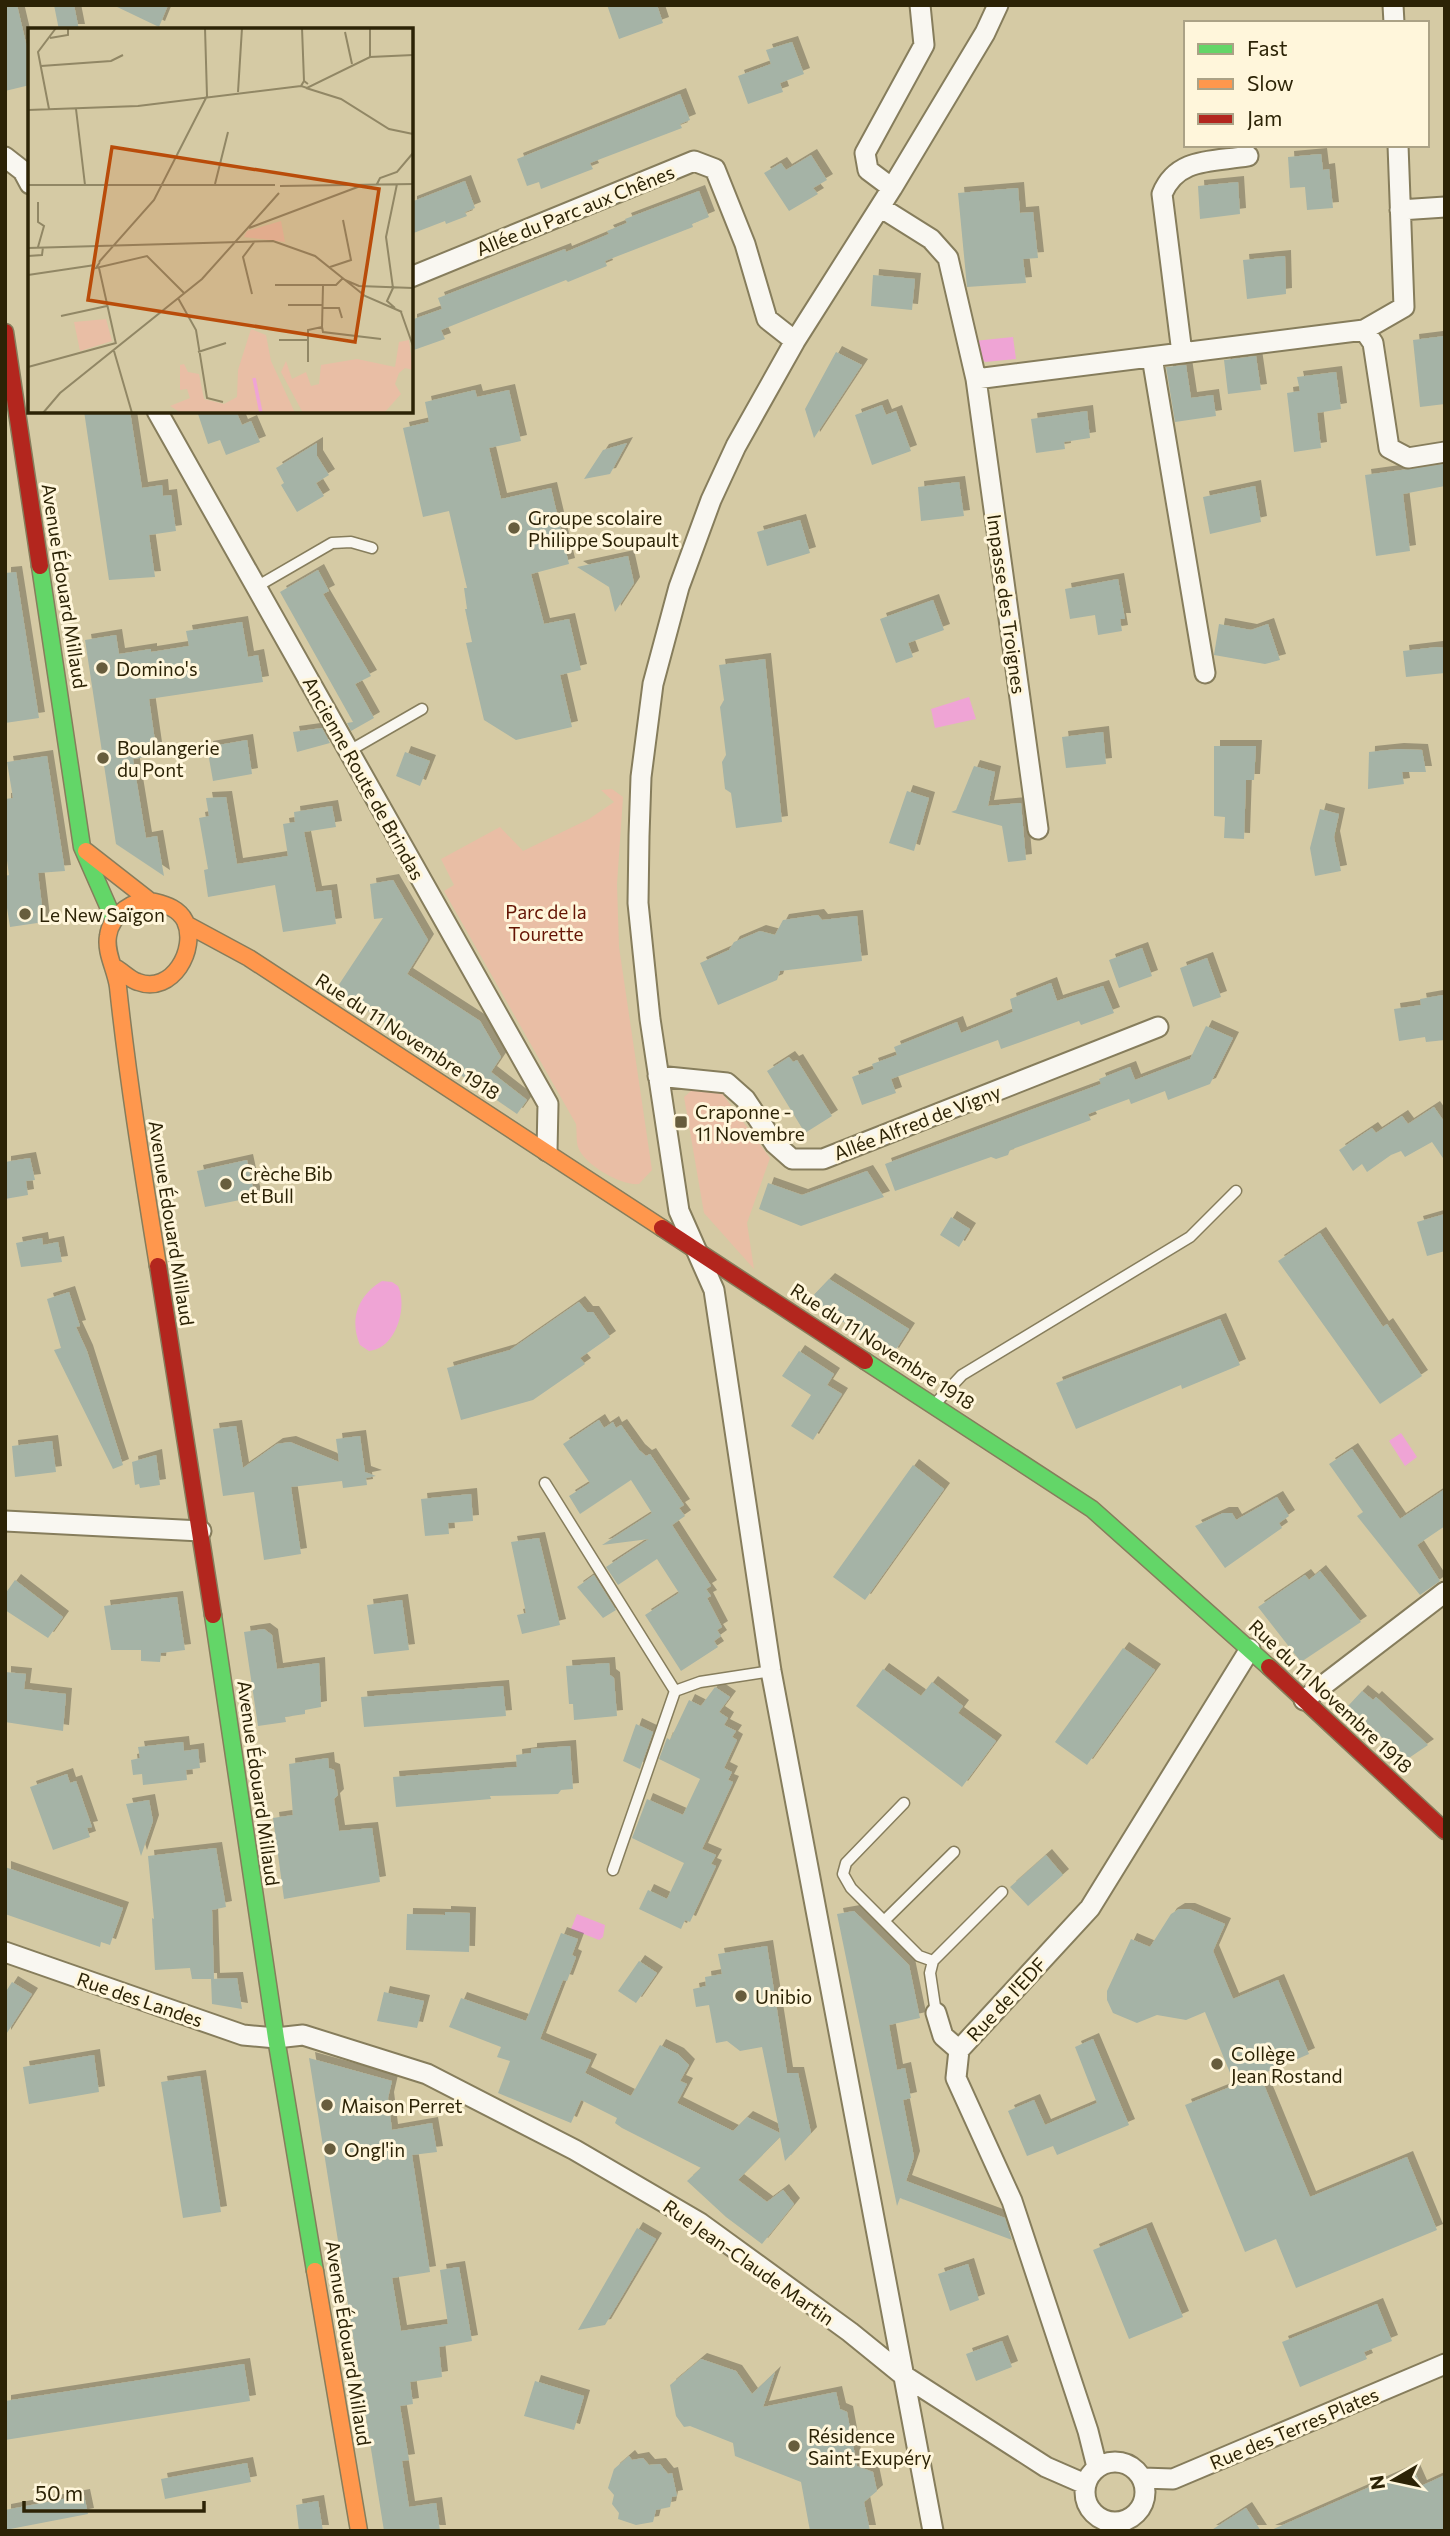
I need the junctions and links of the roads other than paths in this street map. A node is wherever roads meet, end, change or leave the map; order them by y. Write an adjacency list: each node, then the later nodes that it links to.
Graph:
1 (920, 5): 7 (street)
2 (998, 5): 7 (street)
3 (1398, 147): 10 (street)
4 (1248, 156): 15 (street)
5 (5, 158): 6 (street)
6 (28, 180)
7 (892, 188): 8 (street)
8 (880, 207): 14 (street); 17 (street, Impasse des Troignes)
9 (1445, 207): 10 (street)
10 (1400, 210): 12 (street)
11 (413, 276): 14 (street, Allée du Parc aux Chênes)
12 (1364, 330): 15 (street); 19 (street)
13 (5, 332): 26 (main road, Avenue Édouard Millaud)
14 (795, 341): 36 (street)
15 (1182, 353): 16 (street)
16 (1152, 357): 17 (street); 22 (street)
17 (976, 379): 25 (street, Impasse des Troignes)
18 (159, 413): 21 (street, Ancienne Route de Brindas)
19 (1445, 452)
20 (372, 548): 21 (lane)
21 (256, 587): 24 (street, Ancienne Route de Brindas)
22 (1205, 673)
23 (422, 709): 24 (lane)
24 (349, 751): 37 (street, Ancienne Route de Brindas)
25 (1038, 829)
26 (82, 847): 27 (main road); 28 (main road, Avenue Édouard Millaud)
27 (150, 901): 28 (main road); 29 (main road)
28 (114, 920): 32 (main road)
29 (186, 925): 30 (main road, Rue du 11 Novembre 1918); 33 (main road)
30 (249, 958): 31 (main road); 37 (main road, Rue du 11 Novembre 1918)
31 (223, 961)
32 (116, 968): 33 (main road); 35 (main road, Avenue Édouard Millaud)
33 (144, 996): 35 (main road)
34 (1158, 1027): 36 (street, Allée Alfred de Vigny)
35 (122, 1041): 43 (main road, Avenue Édouard Millaud)
36 (658, 1076): 39 (street)
37 (547, 1151): 39 (main road, Rue du 11 Novembre 1918)
38 (1236, 1191): 40 (lane)
39 (693, 1247): 40 (main road, Rue du 11 Novembre 1918); 46 (street)
40 (934, 1405): 45 (main road, Rue du 11 Novembre 1918)
41 (545, 1483): 47 (lane)
42 (5, 1521): 43 (street)
43 (201, 1531): 58 (main road, Avenue Édouard Millaud)
44 (1445, 1592): 48 (street)
45 (1250, 1649): 48 (main road, Rue du 11 Novembre 1918); 59 (street, Rue de l'EDF)
46 (771, 1671): 47 (lane); 61 (street)
47 (675, 1691): 52 (lane)
48 (1304, 1700): 50 (main road, Rue du 11 Novembre 1918)
49 (904, 1803): 54 (lane)
50 (1445, 1832)
51 (954, 1852): 54 (lane)
52 (613, 1870)
53 (1002, 1892): 56 (lane)
54 (884, 1921): 56 (lane)
55 (5, 1952): 58 (street, Rue des Landes)
56 (933, 1961): 57 (lane)
57 (936, 2013): 59 (street)
58 (276, 2038): 61 (street, Rue Jean-Claude Martin); 66 (main road, Avenue Édouard Millaud)
59 (959, 2050): 62 (street, Rue de l'EDF)
60 (1445, 2364): 63 (street, Rue des Terres Plates)
61 (903, 2375): 64 (street, Rue Jean-Claude Martin); 67 (street)
62 (1097, 2467): 63 (street); 64 (street)
63 (1142, 2478): 65 (street)
64 (1085, 2484): 65 (street)
65 (1120, 2526)
66 (359, 2531)
67 (933, 2531)

